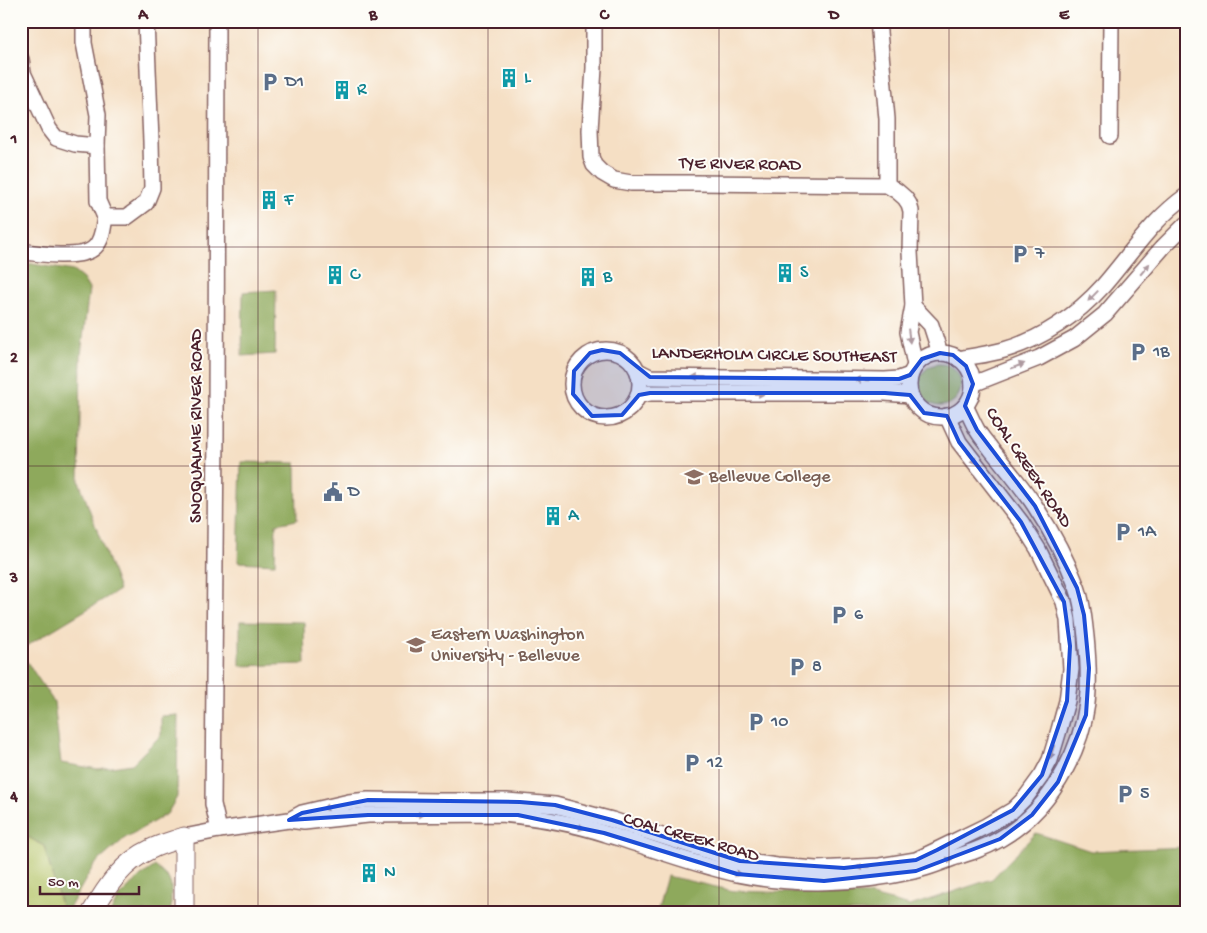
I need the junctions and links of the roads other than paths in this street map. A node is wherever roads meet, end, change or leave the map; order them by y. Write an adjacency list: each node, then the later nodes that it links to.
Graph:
1 (84, 21): 9 (street)
2 (146, 21): 12 (street)
3 (217, 21): 26 (street, SNOQUALMIE RIVER ROAD)
4 (594, 21): 10 (street, TYE RIVER ROAD)
5 (878, 21): 10 (street)
6 (1112, 21): 8 (street)
7 (21, 59): 9 (street)
8 (1110, 136)
9 (97, 146): 12 (street)
10 (887, 185): 15 (street)
11 (1186, 196): 17 (street, one-way to 17)
12 (105, 217): 14 (street)
13 (1186, 224): 20 (street, one-way to 13)
14 (21, 251)
15 (913, 306): 16 (street); 18 (street, one-way to 18)
16 (940, 353): 17 (street); 18 (street)
17 (959, 359): 20 (street)
18 (912, 370): 19 (street, LANDERHOLM CIRCLE SOUTHEAST, one-way to 19); 22 (street)
19 (638, 371): 21 (street); 21 (street)
20 (973, 384): 23 (street)
21 (638, 395): 22 (street, LANDERHOLM CIRCLE SOUTHEAST, one-way to 22)
22 (910, 395): 24 (street)
23 (965, 406): 24 (street); 25 (street, COAL CREEK ROAD, one-way to 23)
24 (947, 416): 25 (street, COAL CREEK ROAD, one-way to 25)
25 (289, 820): 26 (street, COAL CREEK ROAD)
26 (219, 830): 27 (street, COAL CREEK ROAD)
27 (184, 837): 28 (street); 29 (street)
28 (92, 912)
29 (184, 912)

